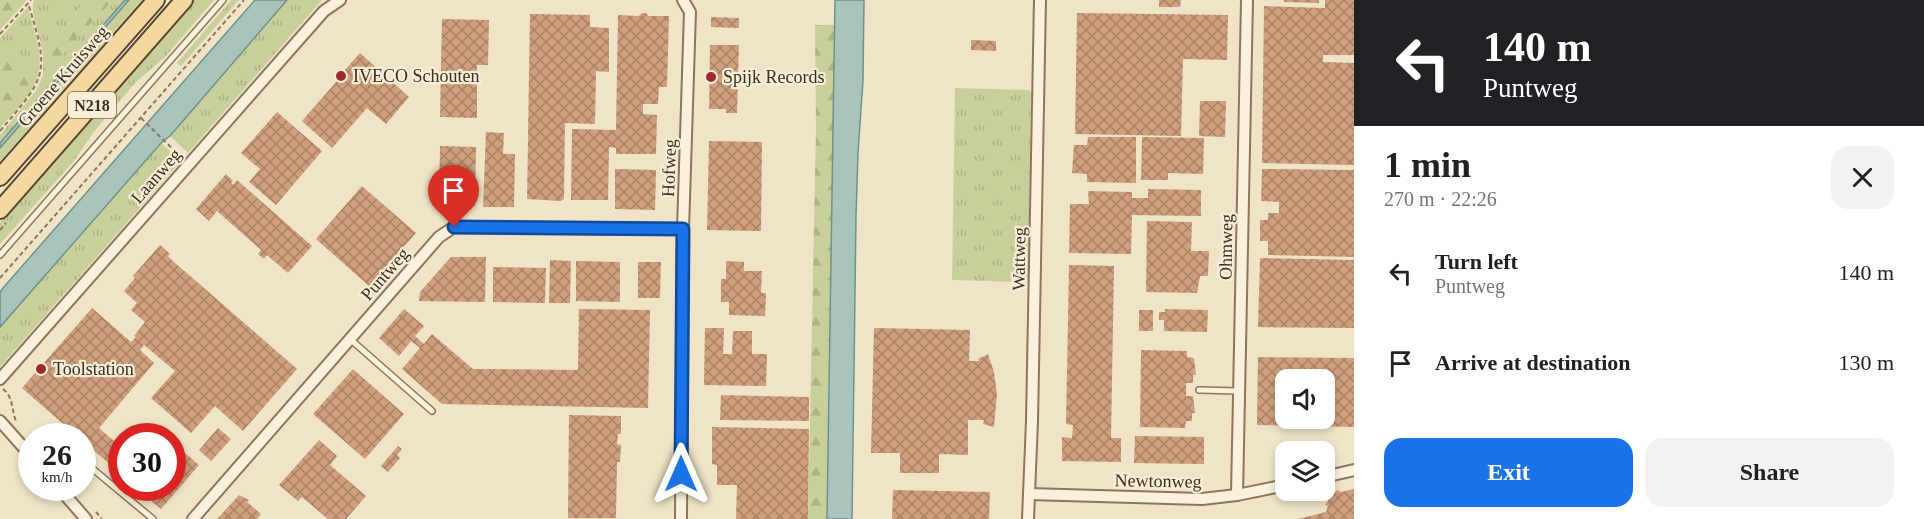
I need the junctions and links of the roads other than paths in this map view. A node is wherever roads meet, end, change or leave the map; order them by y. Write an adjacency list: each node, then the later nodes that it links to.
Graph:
1 (156, 0): 8 (main road, Groene Kruisweg / N218)
2 (184, 0): 9 (main road, N218)
3 (223, 0): 11 (lane)
4 (340, 0): 13 (street, Laanweg)
5 (683, 0): 10 (street, Hofweg)
6 (1040, 0): 23 (street, Wattweg)
7 (1247, 0): 15 (street, Ohmweg)
8 (0, 177)
9 (0, 210)
10 (683, 229): 12 (street, Puntweg); 29 (street, Hofweg)
11 (0, 255)
12 (350, 339): 16 (lane); 28 (street, Puntweg)
13 (0, 379)
14 (1198, 390): 15 (lane)
15 (1239, 391): 24 (street, Ohmweg)
16 (432, 411)
17 (0, 421): 18 (street)
18 (18, 441)
19 (1354, 470): 21 (street)
20 (96, 472): 27 (lane)
21 (1335, 474)
22 (1275, 487): 24 (street, Newtonweg)
23 (1029, 494): 24 (street, Newtonweg); 30 (street, Wattweg)
24 (1237, 495)
25 (70, 501): 26 (street)
26 (86, 519)
27 (153, 519)
28 (193, 519)
29 (681, 519)
30 (1028, 519)

